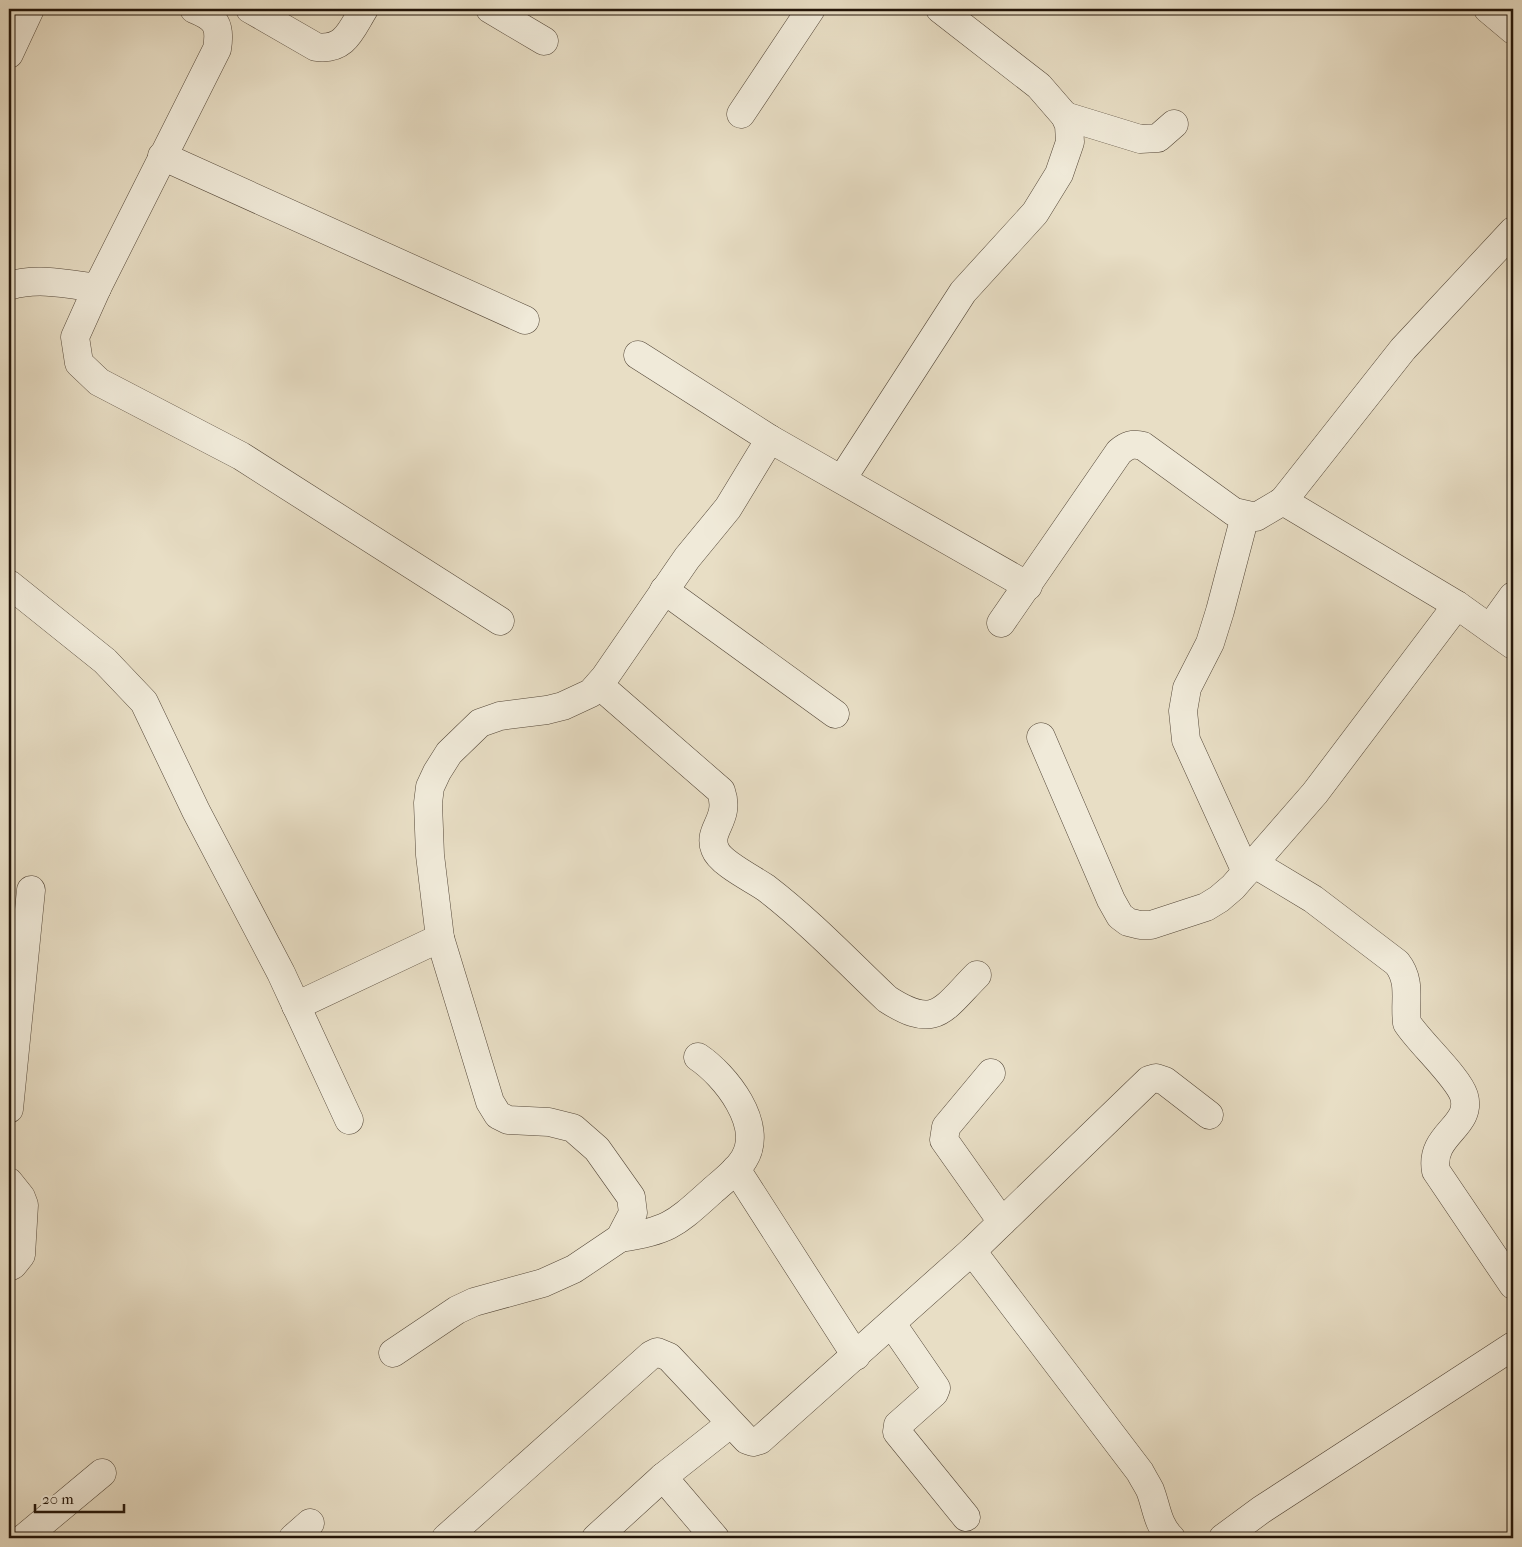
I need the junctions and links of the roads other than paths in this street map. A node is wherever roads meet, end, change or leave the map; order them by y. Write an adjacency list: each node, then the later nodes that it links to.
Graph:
1 (30, 9): 11 (street)
2 (250, 9): 3 (street)
3 (364, 9)
4 (490, 9): 10 (street)
5 (811, 9): 12 (street)
6 (940, 9): 13 (street)
7 (1488, 9): 9 (street)
8 (210, 12): 15 (street)
9 (1513, 30)
10 (544, 42)
11 (9, 54)
12 (741, 114)
13 (1065, 116): 14 (street); 22 (street)
14 (1174, 124)
15 (162, 156): 18 (street); 19 (street)
16 (1513, 231): 23 (street)
17 (9, 286): 18 (street)
18 (97, 288): 30 (street)
19 (525, 320)
20 (638, 355): 21 (street)
21 (770, 439): 22 (street); 27 (street)
22 (842, 479): 26 (street)
23 (1283, 501): 24 (street); 29 (street)
24 (1245, 516): 26 (street); 37 (street)
25 (9, 584): 41 (street)
26 (1028, 586): 31 (street)
27 (664, 590): 34 (street); 35 (street)
28 (1513, 596): 32 (street)
29 (1457, 605): 32 (street); 37 (street)
30 (500, 621)
31 (1001, 624)
32 (1490, 628): 33 (street)
33 (1513, 645)
34 (599, 685): 39 (street); 40 (street)
35 (835, 714)
36 (1041, 737): 37 (street)
37 (1250, 867): 53 (street)
38 (31, 890): 44 (street)
39 (440, 938): 41 (street); 50 (street)
40 (978, 975)
41 (296, 1006): 46 (street)
42 (698, 1057): 47 (street)
43 (991, 1073): 49 (street)
44 (9, 1109)
45 (1209, 1115): 49 (street)
46 (349, 1120)
47 (736, 1169): 50 (street); 57 (street)
48 (9, 1182): 52 (street)
49 (1002, 1222): 51 (street)
50 (620, 1238): 56 (street)
51 (972, 1251): 54 (street); 66 (street)
52 (9, 1267)
53 (1513, 1285)
54 (892, 1324): 57 (street); 61 (street)
55 (1513, 1346): 67 (street)
56 (393, 1353)
57 (856, 1356): 58 (street)
58 (730, 1424): 60 (street); 63 (street)
59 (102, 1474): 62 (street)
60 (663, 1477): 64 (street); 65 (street)
61 (966, 1516)
62 (24, 1538)
63 (446, 1538)
64 (596, 1538)
65 (715, 1538)
66 (1171, 1538)
67 (1223, 1538)

